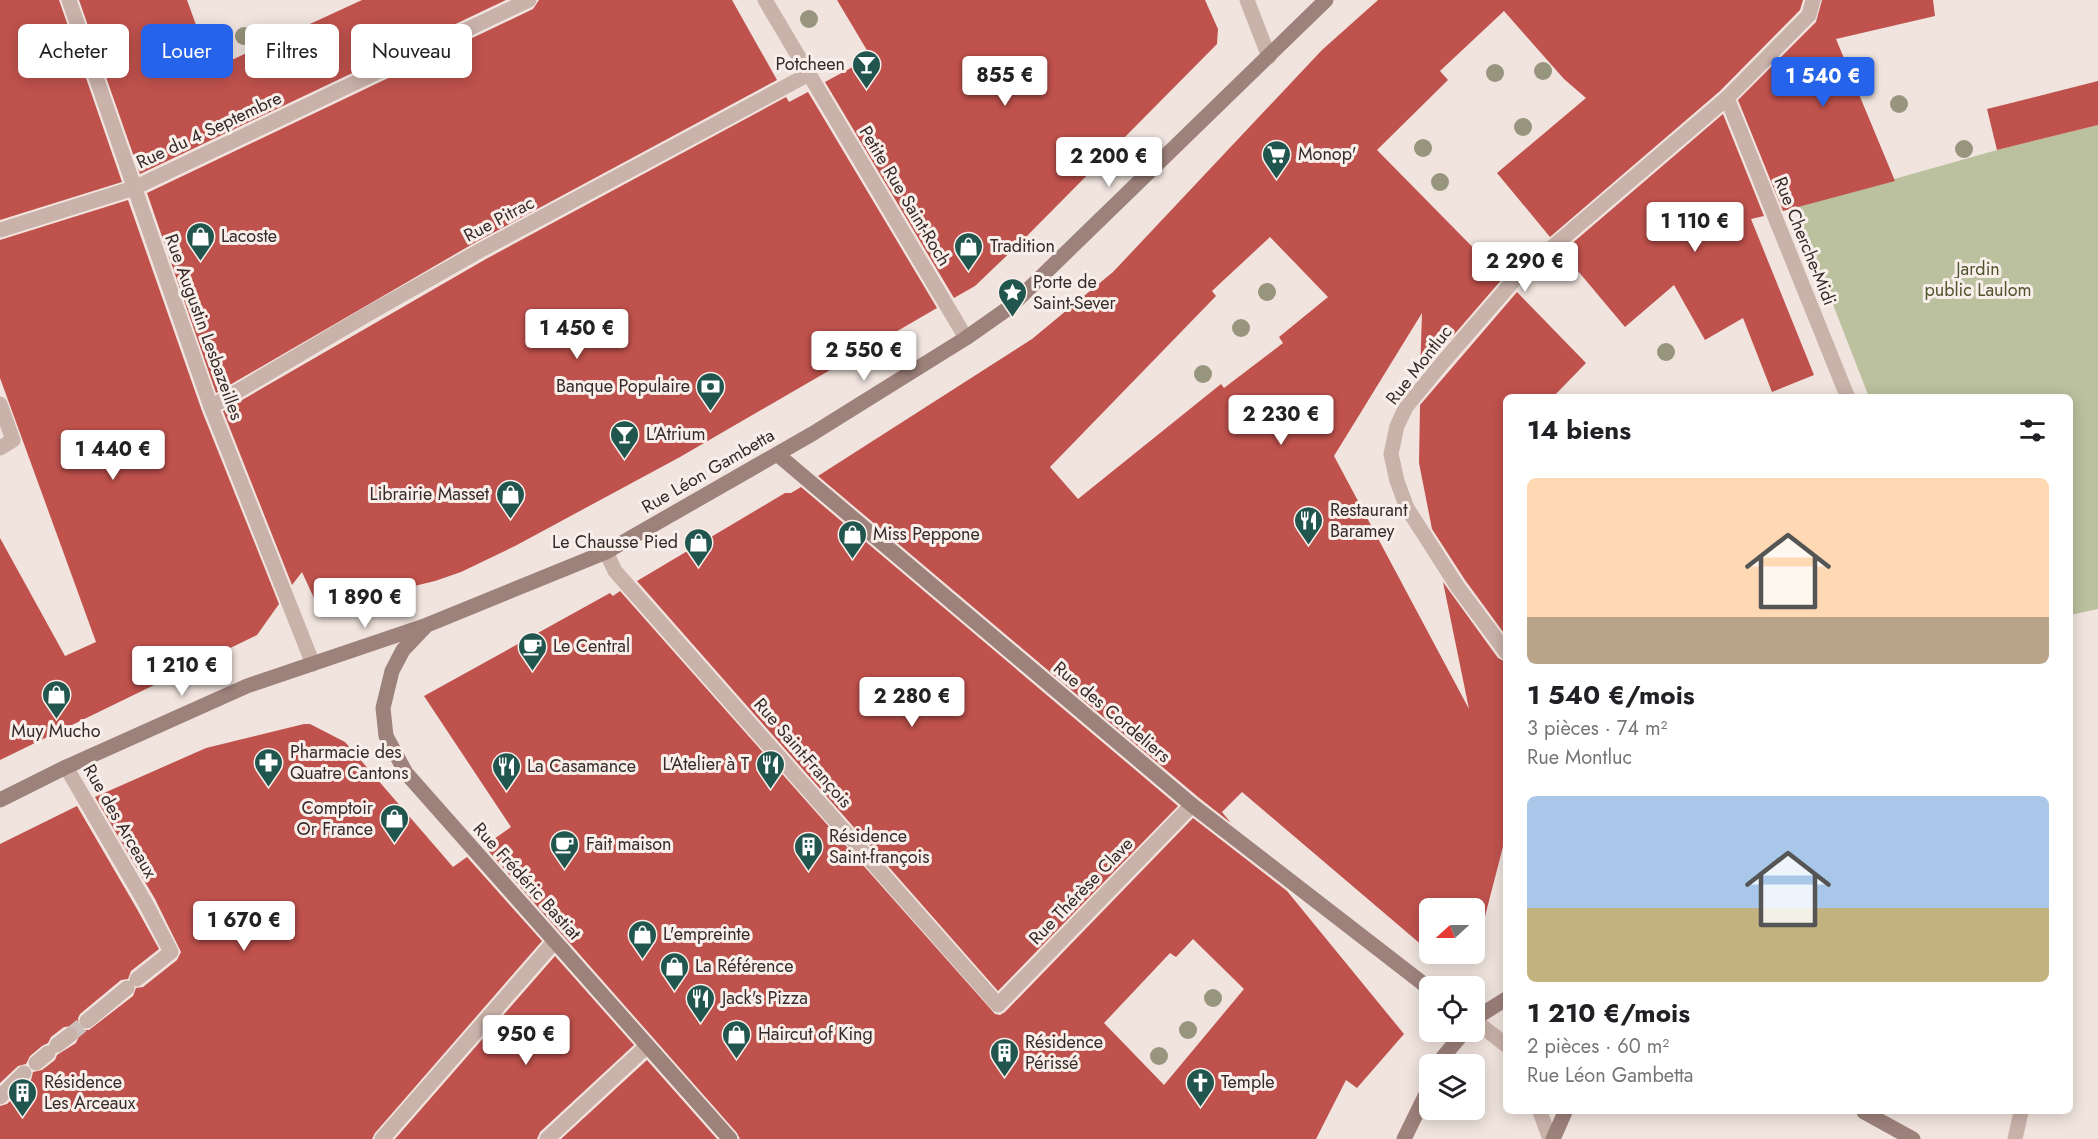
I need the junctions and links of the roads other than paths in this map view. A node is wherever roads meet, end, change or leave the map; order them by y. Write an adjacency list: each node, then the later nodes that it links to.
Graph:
1 (69, 0): 11 (street, Rue Augustin Lesbazeilles)
2 (529, 0): 11 (street, Rue du 4 Septembre)
3 (765, 0): 8 (street)
4 (1247, 0): 7 (street)
5 (1326, 0): 7 (street, Rue Léon Gambetta)
6 (1813, 0): 10 (street, Rue Montluc)
7 (1269, 57): 13 (street, Rue Léon Gambetta)
8 (800, 59)
9 (810, 74): 13 (street, Petite Rue Saint-Roch); 16 (street, Rue Pitrac)
10 (1726, 98): 14 (street, Rue Cherche-Midi); 21 (street, Rue Montluc)
11 (134, 188): 12 (street, Rue du 4 Septembre); 16 (street, Rue Augustin Lesbazeilles)
12 (0, 230)
13 (966, 338): 18 (street, Rue Léon Gambetta)
14 (1846, 394)
15 (0, 404): 17 (street)
16 (211, 407): 22 (street, Rue Augustin Lesbazeilles)
17 (0, 448)
18 (777, 454): 19 (street, Rue Léon Gambetta); 25 (street, Rue des Cordeliers)
19 (606, 552): 20 (street, Rue Léon Gambetta); 29 (street, Rue Saint-François)
20 (427, 625): 22 (street, Rue Léon Gambetta); 26 (street, Rue Frédéric Bastiat)
21 (1503, 648)
22 (313, 664): 23 (street, Rue Léon Gambetta)
23 (66, 767): 24 (street, Rue Léon Gambetta); 31 (street, Rue des Arceaux)
24 (0, 800)
25 (1192, 805): 27 (street, Rue des Cordeliers); 29 (street, Rue Thérèse Clave)
26 (554, 942): 36 (street, Rue Frédéric Bastiat); 44 (street)
27 (1419, 980)
28 (1503, 1001): 30 (street)
29 (998, 1005)
30 (1485, 1012)
31 (87, 1021)
32 (1485, 1028): 35 (street)
33 (70, 1035): 38 (street)
34 (1456, 1042): 37 (street)
35 (1503, 1043)
36 (647, 1046): 45 (street); 46 (street, Rue Frédéric Bastiat)
37 (1446, 1054)
38 (0, 1097)
39 (1419, 1108): 47 (street)
40 (1541, 1114): 48 (street)
41 (1564, 1114): 48 (street)
42 (1868, 1114): 49 (street)
43 (2021, 1114): 50 (street)
44 (382, 1139)
45 (547, 1139)
46 (730, 1139)
47 (1404, 1139)
48 (1552, 1139)
49 (1913, 1139)
50 (2015, 1139)

